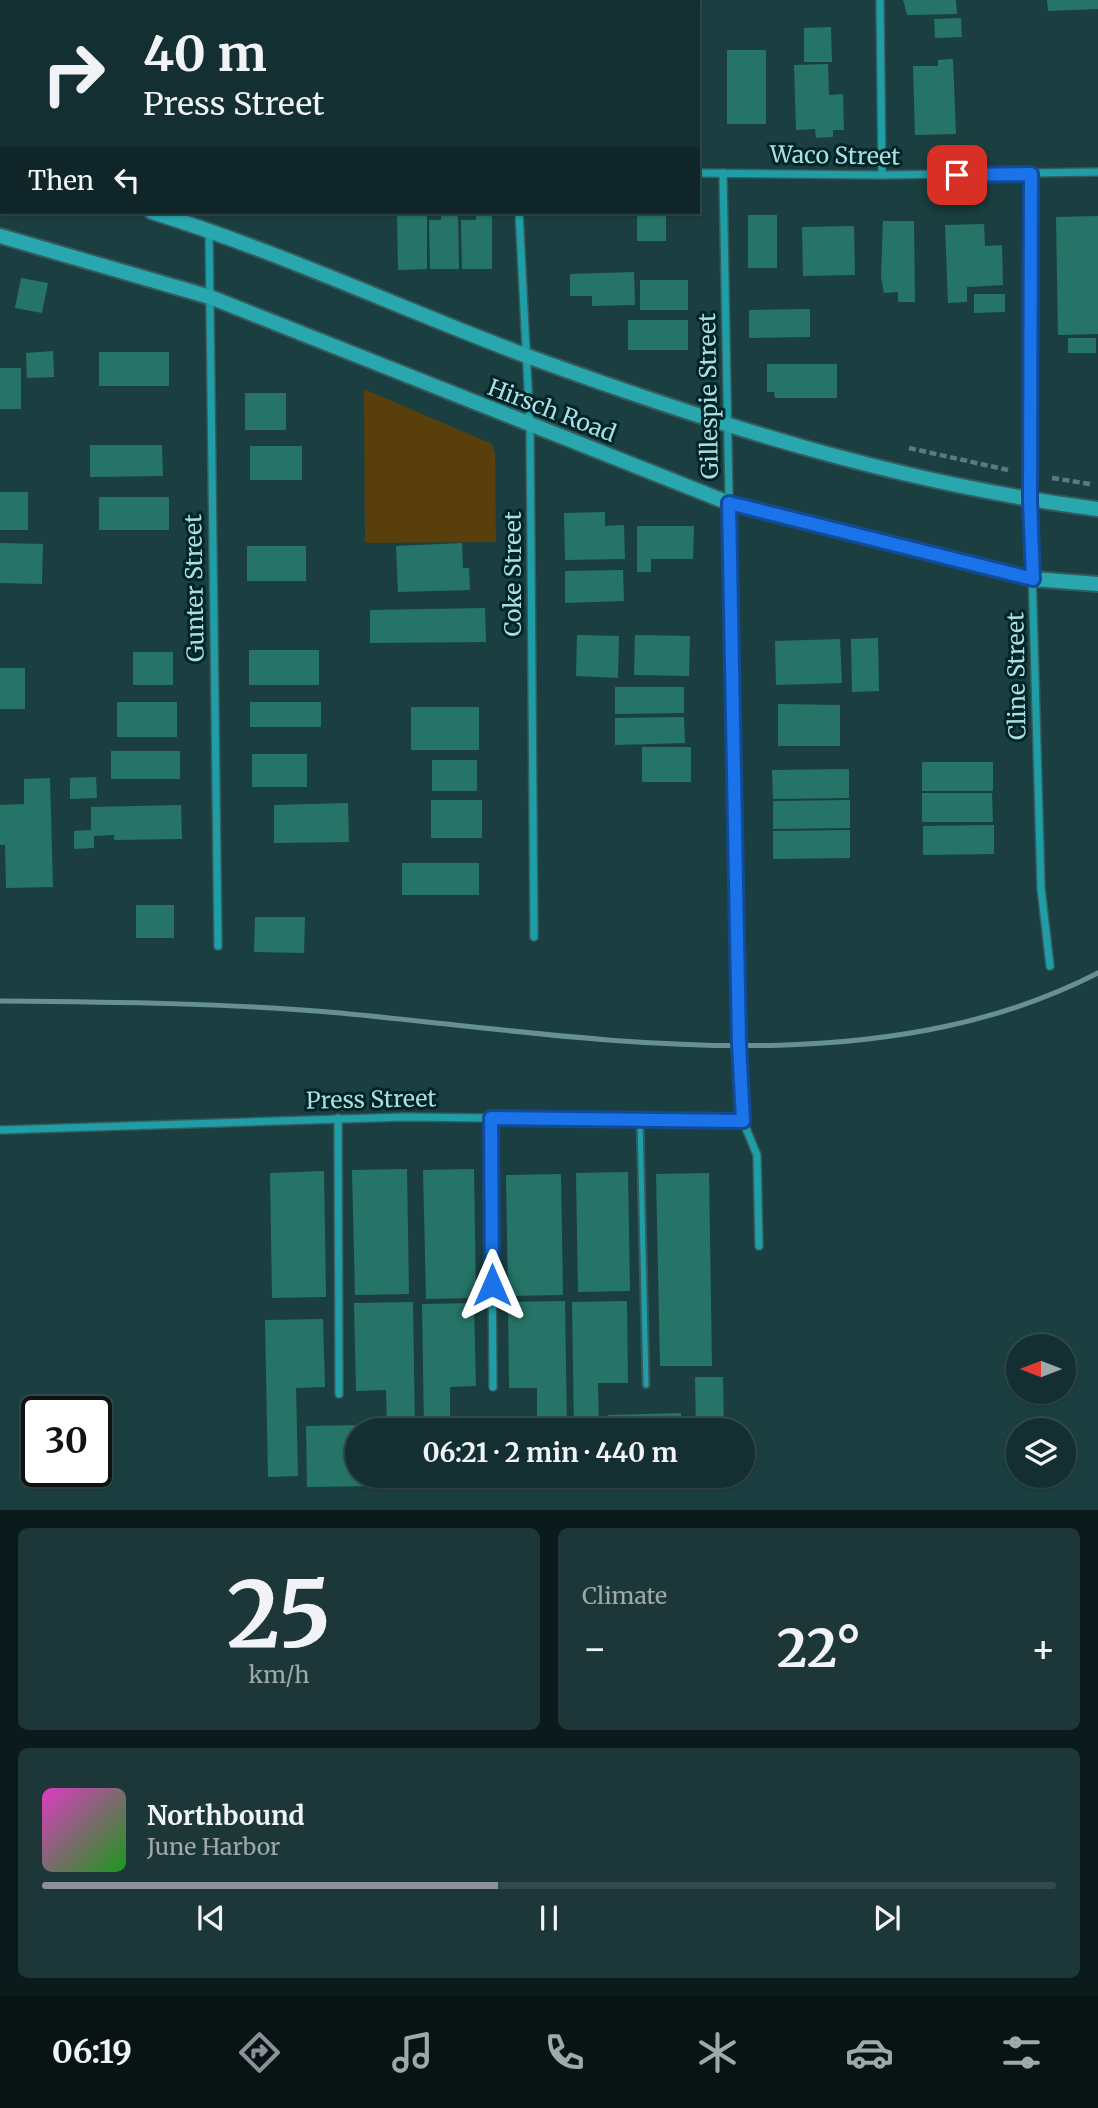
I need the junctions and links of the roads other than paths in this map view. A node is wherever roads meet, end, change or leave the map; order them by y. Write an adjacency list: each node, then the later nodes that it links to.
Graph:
1 (880, 0): 6 (street)
2 (1098, 172): 5 (street, Waco Street)
3 (700, 173): 4 (street, Waco Street)
4 (723, 173): 6 (street, Waco Street); 14 (street, Gillespie Street)
5 (1031, 174): 6 (street, Waco Street); 15 (street, Cline Street)
6 (882, 175)
7 (159, 214): 9 (main road, Hirsch Road)
8 (519, 214): 12 (street, Coke Street)
9 (209, 229): 11 (street, Gunter Street); 12 (main road, Hirsch Road)
10 (0, 236): 11 (main road, Hirsch Road)
11 (210, 297): 13 (main road, Hirsch Road); 21 (street, Gunter Street)
12 (526, 355): 13 (street, Coke Street); 14 (main road, Hirsch Road)
13 (530, 426): 16 (main road, Hirsch Road); 20 (street, Coke Street)
14 (727, 426): 15 (main road, Hirsch Road); 16 (street, Gillespie Street)
15 (1030, 500): 17 (main road, Hirsch Road); 18 (street, Cline Street)
16 (729, 503): 18 (main road, Hirsch Road); 26 (street, Gillespie Street)
17 (1098, 509)
18 (1033, 579): 19 (main road, Hirsch Road); 22 (street, Cline Street)
19 (1098, 584)
20 (534, 937)
21 (218, 946)
22 (1050, 966)
23 (338, 1118): 24 (street, Press Street); 27 (street, Press Street); 31 (street)
24 (491, 1118): 25 (street, Press Street); 30 (street)
25 (640, 1121): 26 (street, Press Street); 29 (lane)
26 (743, 1121): 28 (street, Gillespie Street)
27 (0, 1130)
28 (759, 1246)
29 (646, 1385)
30 (493, 1387)
31 (339, 1394)

